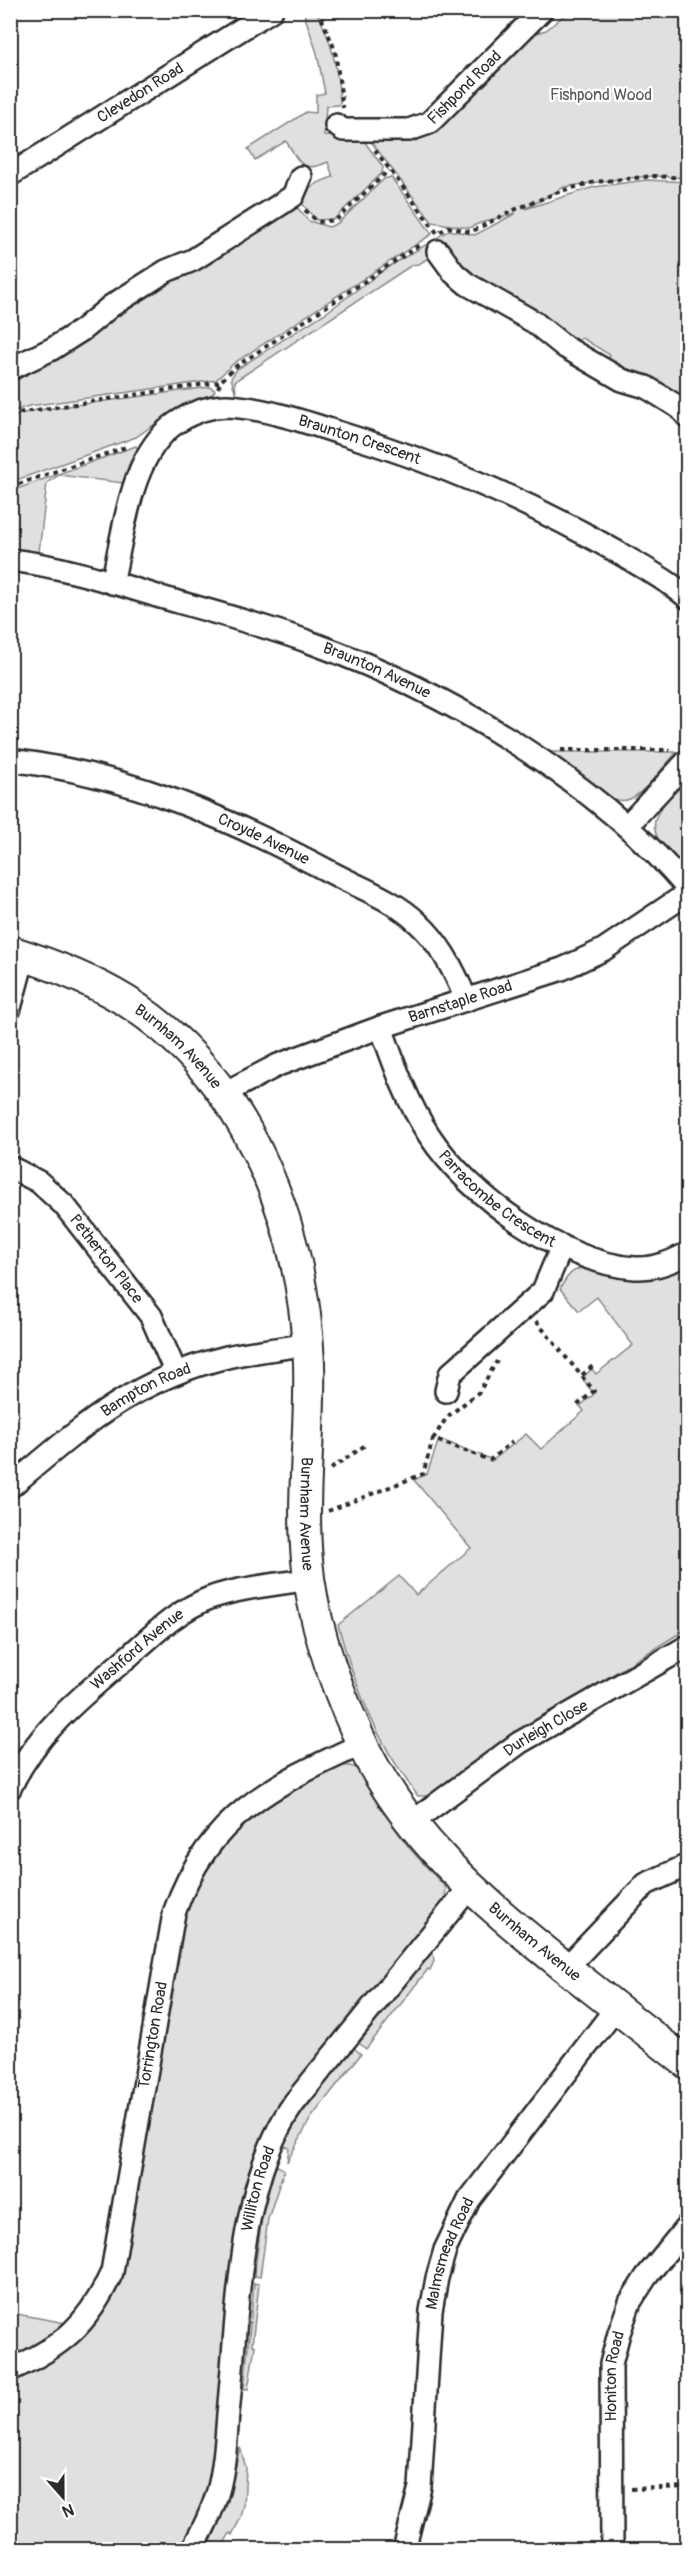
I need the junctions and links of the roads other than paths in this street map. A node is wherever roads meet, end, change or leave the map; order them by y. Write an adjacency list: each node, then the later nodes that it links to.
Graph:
1 (272, 10): 4 (street, Clevedon Road)
2 (542, 10): 3 (street, Fishpond Road)
3 (336, 125)
4 (10, 175)
5 (297, 187): 7 (street)
6 (438, 242): 8 (street)
7 (10, 369)
8 (687, 417)
9 (10, 560): 10 (street, Braunton Avenue)
10 (112, 583): 11 (street, Braunton Crescent); 14 (street, Braunton Avenue)
11 (687, 598)
12 (681, 755): 14 (street)
13 (10, 760): 17 (street, Croyde Avenue)
14 (627, 826): 15 (street, Braunton Avenue)
15 (687, 890): 17 (street, Barnstaple Road)
16 (17, 953): 18 (street); 20 (street, Burnham Avenue)
17 (466, 1000): 19 (street, Barnstaple Road)
18 (10, 1008)
19 (381, 1027): 20 (street, Barnstaple Road); 22 (street, Parracombe Crescent)
20 (224, 1093): 24 (street, Burnham Avenue)
21 (10, 1167): 25 (street, Petherton Place)
22 (562, 1246): 23 (street, Parracombe Crescent); 26 (street)
23 (687, 1253)
24 (308, 1344): 25 (street, Bampton Road); 28 (street, Burnham Avenue)
25 (176, 1373): 27 (street, Bampton Road)
26 (446, 1391)
27 (10, 1487)
28 (309, 1579): 30 (street, Burnham Avenue); 31 (street, Washford Avenue)
29 (687, 1646): 32 (street, Durleigh Close)
30 (362, 1744): 32 (street, Burnham Avenue); 39 (street, Torrington Road)
31 (10, 1788)
32 (411, 1823): 34 (street, Burnham Avenue)
33 (687, 1865): 35 (street)
34 (469, 1888): 35 (street, Burnham Avenue); 40 (street, Williton Road)
35 (566, 1968): 36 (street, Burnham Avenue)
36 (616, 2008): 37 (street, Burnham Avenue); 41 (street, Malmsmead Road)
37 (687, 2064)
38 (687, 2225): 42 (street, Honiton Road)
39 (10, 2370)
40 (192, 2550)
41 (404, 2550)
42 (612, 2550)

